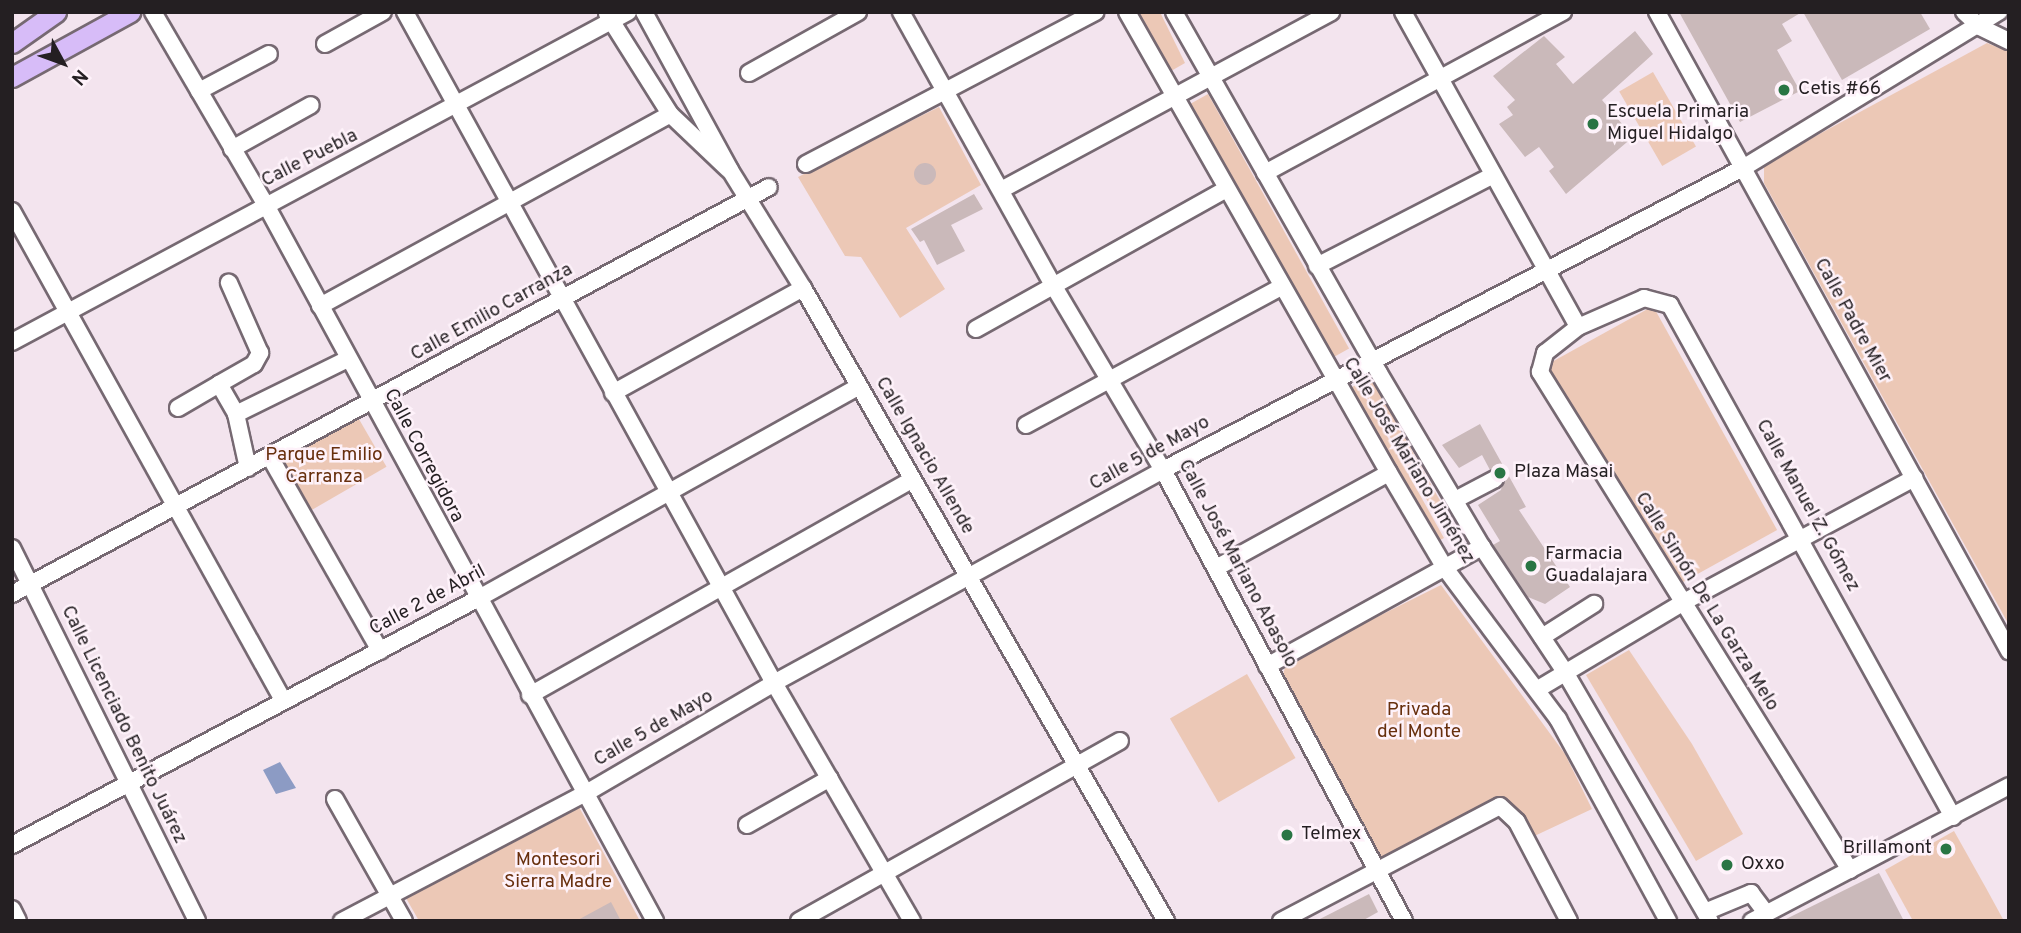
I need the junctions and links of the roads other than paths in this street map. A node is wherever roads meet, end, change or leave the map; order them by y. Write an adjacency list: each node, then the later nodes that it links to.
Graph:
1 (56, 12): 23 (main road)
2 (130, 12): 20 (main road)
3 (153, 12): 30 (street, Calle Corregidora)
4 (383, 12): 24 (street)
5 (405, 12): 34 (street)
6 (628, 12): 19 (street, Calle Puebla)
7 (644, 12): 39 (street, Calle Ignacio Allende)
8 (858, 12): 26 (street)
9 (901, 12): 31 (street, Calle José Mariano Abasolo)
10 (1095, 12): 31 (street)
11 (1127, 12): 32 (street, Calle José Mariano Jiménez)
12 (1174, 12): 28 (street, Calle José Mariano Jiménez)
13 (1331, 12): 28 (street)
14 (1403, 12): 29 (street)
15 (1563, 12): 29 (street)
16 (1657, 12): 38 (street, Calle Padre Mier)
17 (1965, 12): 21 (street)
18 (1999, 12): 21 (street, Calle 5 de Mayo)
19 (608, 17): 34 (street, Calle Puebla); 35 (street)
20 (108, 18): 27 (main road)
21 (1980, 27): 22 (street); 38 (street, Calle 5 de Mayo)
22 (2009, 41)
23 (12, 43)
24 (325, 44)
25 (269, 54): 30 (street)
26 (749, 73)
27 (12, 77)
28 (1210, 78): 32 (street); 40 (street, Calle José Mariano Jiménez)
29 (1440, 78): 40 (street); 41 (street)
30 (199, 91): 36 (street, Calle Corregidora)
31 (944, 91): 37 (street); 44 (street, Calle José Mariano Abasolo)
32 (1173, 96): 43 (street, Calle José Mariano Jiménez); 44 (street)
33 (311, 105): 36 (street)
34 (457, 107): 46 (street); 47 (street, Calle Puebla)
35 (670, 114): 39 (street); 46 (street)
36 (232, 149): 47 (street, Calle Corregidora)
37 (806, 164)
38 (1743, 168): 50 (street, Calle 5 de Mayo); 76 (street, Calle Padre Mier)
39 (730, 170): 45 (street, Calle Ignacio Allende)
40 (1265, 173): 49 (street, Calle José Mariano Jiménez)
41 (1493, 175): 49 (street); 50 (street)
42 (769, 187): 45 (street, Calle Emilio Carranza)
43 (1227, 189): 52 (street); 53 (street, Calle José Mariano Jiménez)
44 (1001, 190): 52 (street, Calle José Mariano Abasolo)
45 (750, 197): 54 (street, Calle Ignacio Allende); 55 (street, Calle Emilio Carranza)
46 (506, 201): 55 (street); 56 (street)
47 (266, 205): 56 (street, Calle Corregidora); 57 (street, Calle Puebla)
48 (12, 211): 57 (street)
49 (1317, 266): 62 (street, Calle José Mariano Jiménez)
50 (1546, 271): 58 (street); 62 (street, Calle 5 de Mayo)
51 (229, 283): 65 (street)
52 (1053, 285): 59 (street); 63 (street, Calle José Mariano Abasolo)
53 (1281, 287): 63 (street); 64 (street, Calle José Mariano Jiménez)
54 (803, 288): 66 (street, Calle Ignacio Allende); 67 (street)
55 (562, 298): 67 (street); 68 (street, Calle Emilio Carranza)
56 (320, 306): 61 (street, Calle Corregidora)
57 (66, 312): 60 (street, Calle Puebla); 81 (street)
58 (1578, 327): 82 (street, Calle Manuel Z. Gómez); 92 (street, Calle Simón De La Garza Melo)
59 (975, 329)
60 (12, 342)
61 (348, 359): 68 (street, Calle Corregidora); 70 (street)
62 (1371, 359): 64 (street, Calle 5 de Mayo); 80 (street, Calle José Mariano Jiménez)
63 (1109, 379): 71 (street); 74 (street, Calle José Mariano Abasolo)
64 (1335, 379): 74 (street, Calle 5 de Mayo); 75 (street, Calle José Mariano Jiménez)
65 (219, 384): 69 (street); 70 (street)
66 (859, 386): 78 (street, Calle Ignacio Allende); 79 (street, Calle 2 de Abril)
67 (614, 393): 79 (street)
68 (371, 403): 72 (street, Calle Emilio Carranza); 91 (street, Calle Corregidora)
69 (178, 408)
70 (236, 414): 73 (street)
71 (1026, 425)
72 (270, 457): 73 (street, Calle Emilio Carranza); 95 (street)
73 (248, 468): 81 (street, Calle Emilio Carranza)
74 (1163, 470): 85 (street, Calle José Mariano Abasolo); 87 (street, Calle 5 de Mayo)
75 (1389, 473): 85 (street); 86 (street, Calle José Mariano Jiménez)
76 (1913, 478): 82 (street); 96 (street, Calle Padre Mier)
77 (1495, 479): 80 (street)
78 (912, 480): 87 (street, Calle Ignacio Allende); 89 (street)
79 (669, 489): 89 (street); 91 (street, Calle 2 de Abril)
80 (1455, 500): 83 (street, Calle José Mariano Jiménez)
81 (177, 505): 88 (street, Calle Emilio Carranza); 102 (street)
82 (1801, 537): 92 (street); 110 (street, Calle Manuel Z. Gómez)
83 (1482, 547): 86 (street); 94 (street, Calle José Mariano Jiménez)
84 (12, 548): 88 (street, Calle Licenciado Benito Juárez)
85 (1216, 568): 97 (street, Calle José Mariano Abasolo)
86 (1446, 568): 97 (street); 100 (street, Calle José Mariano Jiménez)
87 (969, 578): 99 (street, Calle 5 de Mayo); 104 (street, Calle Ignacio Allende)
88 (30, 584): 90 (street, Calle Emilio Carranza); 106 (street, Calle Licenciado Benito Juárez)
89 (722, 587): 99 (street); 101 (street)
90 (12, 594)
91 (477, 599): 95 (street, Calle 2 de Abril); 101 (street, Calle Corregidora)
92 (1682, 603): 98 (street); 113 (street, Calle Simón De La Garza Melo)
93 (1594, 604): 94 (street)
94 (1542, 637): 98 (street, Calle José Mariano Jiménez)
95 (380, 651): 102 (street, Calle 2 de Abril)
96 (2009, 651)
97 (1267, 666): 114 (street, Calle José Mariano Abasolo)
98 (1565, 672): 100 (street); 118 (street, Calle José Mariano Jiménez)
99 (774, 683): 105 (street); 108 (street, Calle 5 de Mayo)
100 (1538, 689): 131 (street, Calle José Mariano Jiménez)
101 (530, 695): 108 (street, Calle Corregidora)
102 (283, 700): 106 (street, Calle 2 de Abril)
103 (1120, 741): 104 (street)
104 (1077, 765): 115 (street); 127 (street, Calle Ignacio Allende)
105 (830, 778): 111 (street); 115 (street)
106 (127, 783): 112 (street, Calle 2 de Abril); 121 (street, Calle Licenciado Benito Juárez)
107 (2009, 786): 110 (street)
108 (586, 793): 116 (street, Calle 5 de Mayo); 124 (street, Calle Corregidora)
109 (335, 799): 116 (street)
110 (1954, 817): 113 (street)
111 (747, 825)
112 (12, 845)
113 (1850, 870): 119 (street)
114 (1378, 872): 128 (street); 129 (street, Calle José Mariano Abasolo); 130 (street)
115 (883, 873): 125 (street); 126 (street)
116 (391, 895): 122 (street, Calle 5 de Mayo); 123 (street)
117 (12, 909): 120 (street)
118 (1707, 916): 119 (street)
119 (1759, 917)
120 (18, 921)
121 (197, 921)
122 (342, 921)
123 (404, 921)
124 (655, 921)
125 (799, 921)
126 (912, 921)
127 (1166, 921)
128 (1282, 921)
129 (1404, 921)
130 (1569, 921)
131 (1668, 921)

